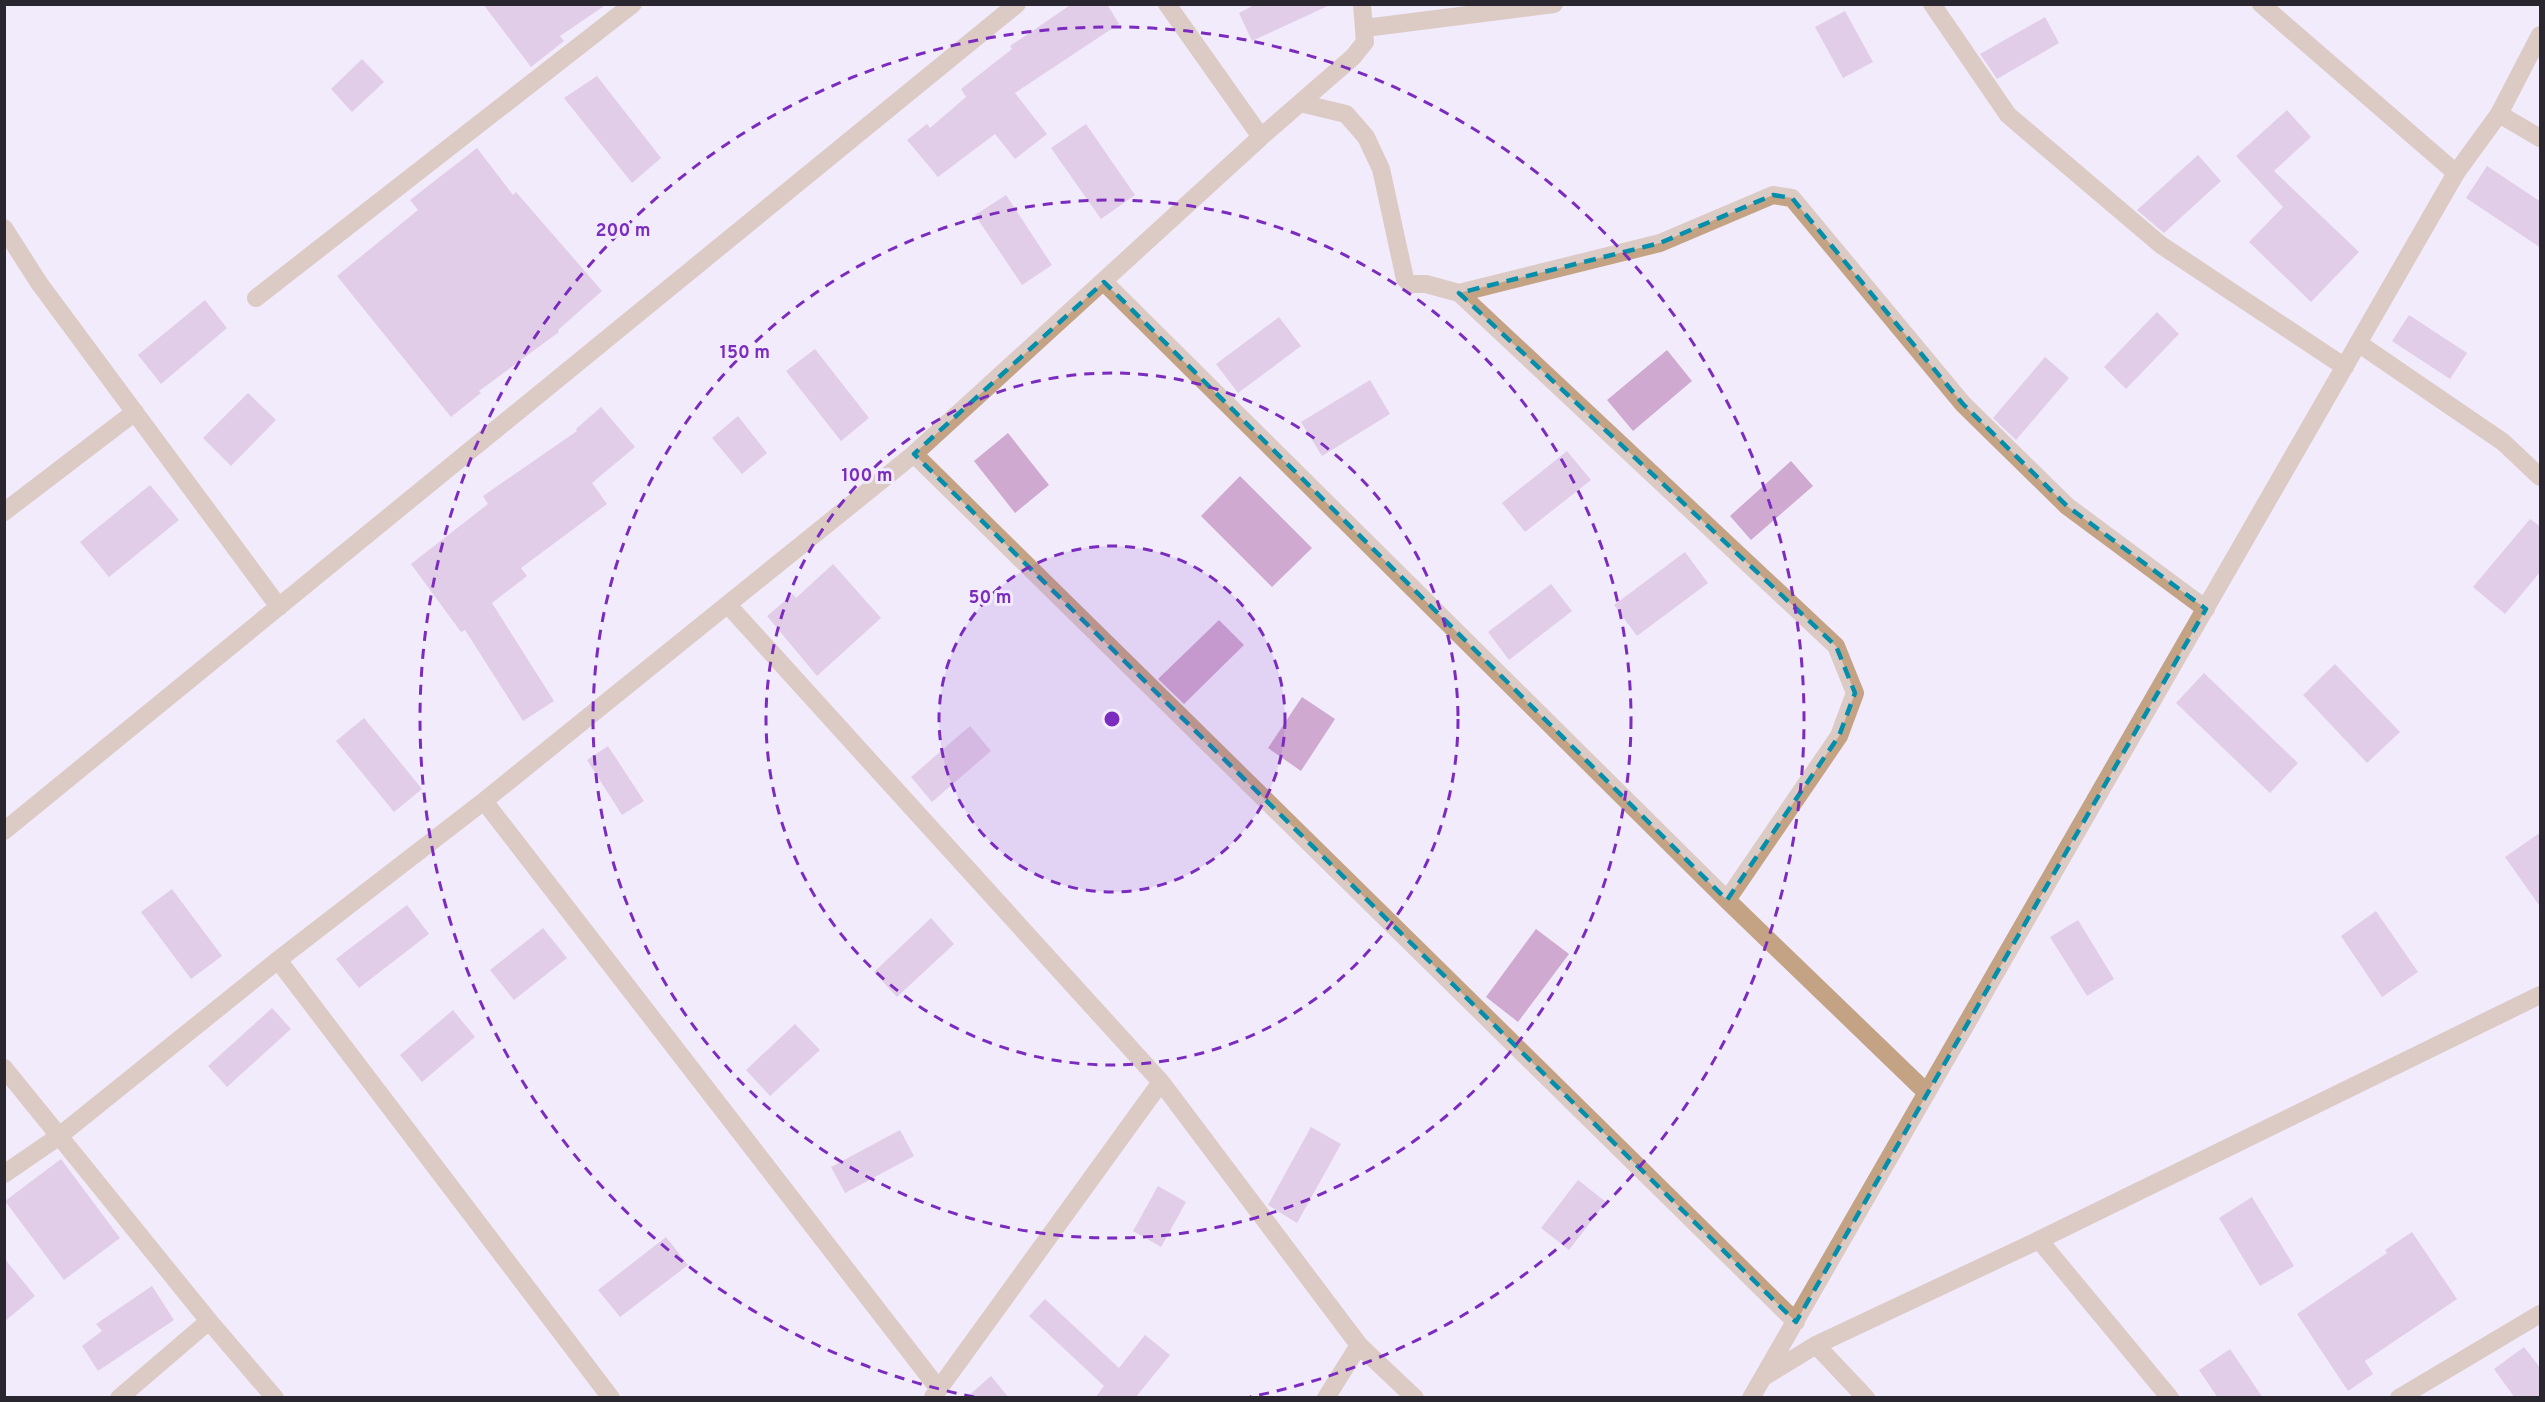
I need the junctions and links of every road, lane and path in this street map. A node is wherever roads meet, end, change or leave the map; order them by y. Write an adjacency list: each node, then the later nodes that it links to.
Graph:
1 (633, 4): 18 (street)
2 (1017, 4): 26 (street)
3 (1167, 4): 12 (street)
4 (1362, 4): 8 (street)
5 (1554, 4): 8 (street)
6 (1932, 4): 20 (street)
7 (2260, 4): 14 (street)
8 (1365, 28): 10 (street)
9 (2541, 35): 11 (street)
10 (1300, 103): 12 (street); 17 (street)
11 (2499, 114): 13 (street); 14 (street)
12 (1261, 137): 16 (street)
13 (2541, 138)
14 (2456, 173): 19 (street)
15 (4, 228): 21 (street)
16 (1104, 282): 22 (street); 30 (street)
17 (1459, 293): 27 (street); 30 (street)
18 (256, 298)
19 (2358, 343): 20 (street); 23 (street)
20 (2345, 367): 27 (street)
21 (135, 412): 24 (street); 26 (street)
22 (914, 454): 25 (street); 41 (street)
23 (2541, 477)
24 (4, 512)
25 (728, 604): 28 (street); 34 (street)
26 (279, 607): 29 (street)
27 (2206, 609): 35 (street)
28 (483, 801): 31 (street); 45 (street)
29 (4, 831)
30 (1727, 900): 35 (street)
31 (278, 960): 36 (street); 48 (street)
32 (2541, 995): 38 (street)
33 (4, 1068): 36 (street)
34 (1161, 1082): 42 (street); 45 (street)
35 (1927, 1094): 41 (street)
36 (58, 1137): 37 (street); 40 (street)
37 (4, 1174)
38 (2039, 1240): 43 (street); 53 (street)
39 (2541, 1314): 54 (street)
40 (209, 1321): 46 (street); 47 (street)
41 (1796, 1322): 44 (street)
42 (1359, 1345): 49 (street); 50 (street)
43 (1816, 1345): 44 (street); 52 (street)
44 (1764, 1376): 51 (street)
45 (936, 1393)
46 (119, 1398)
47 (274, 1398)
48 (611, 1398)
49 (1326, 1398)
50 (1415, 1398)
51 (1751, 1398)
52 (1866, 1398)
53 (2170, 1398)
54 (2398, 1398)

